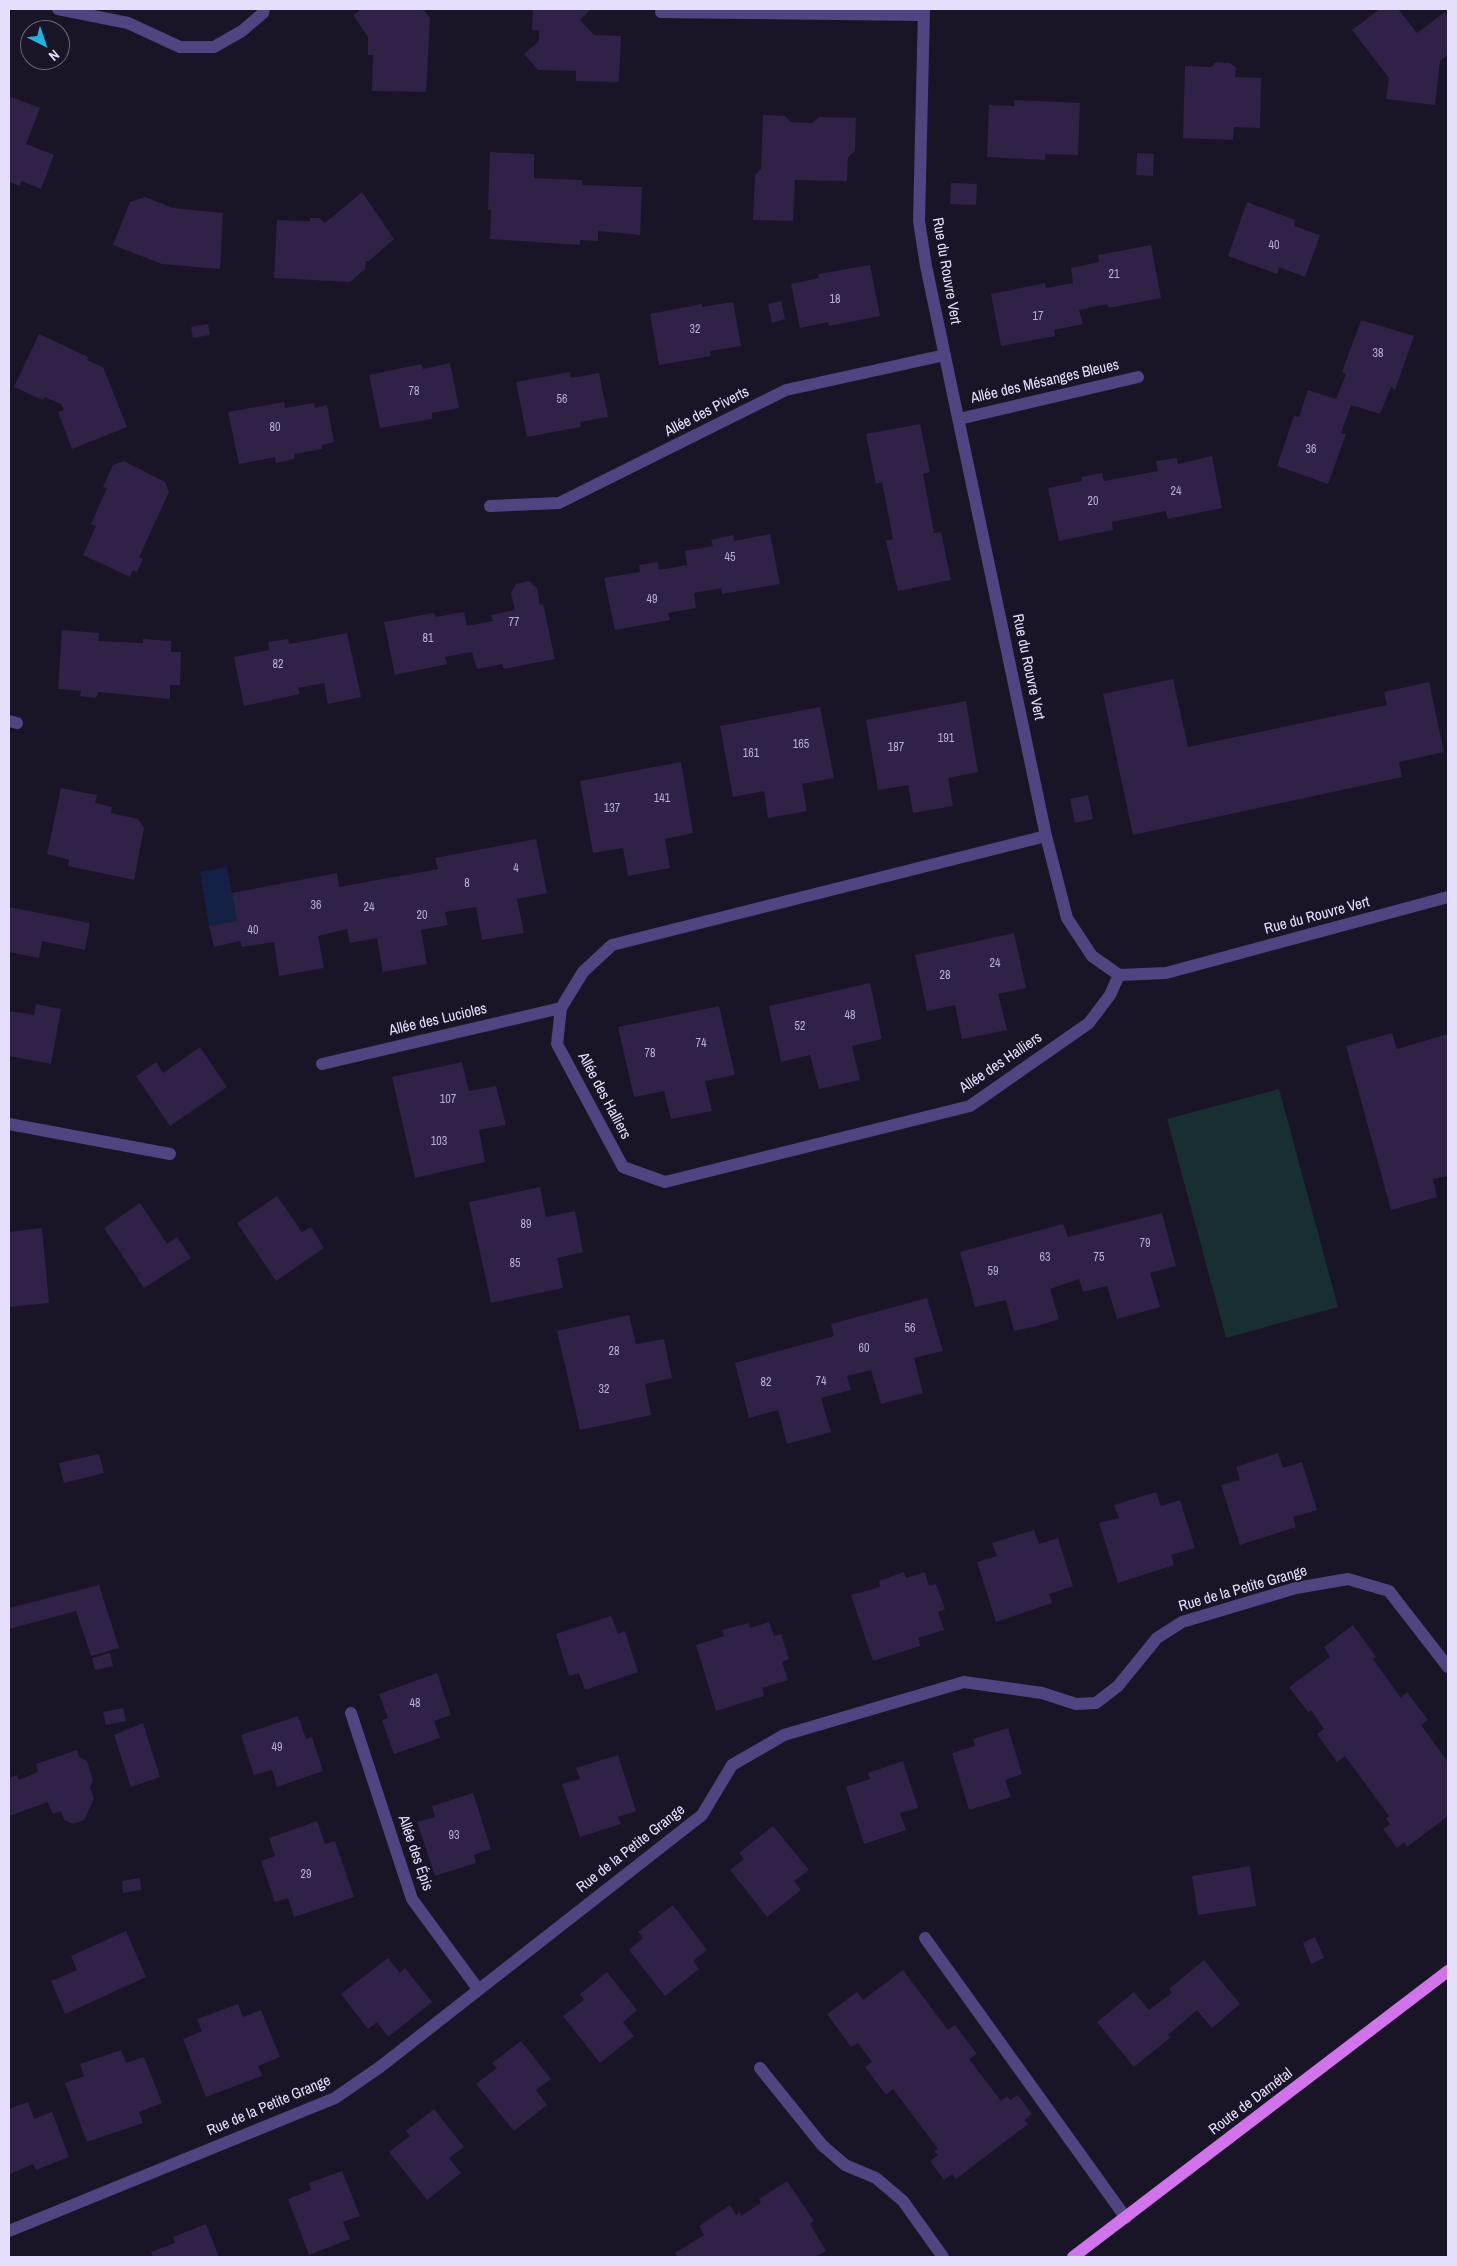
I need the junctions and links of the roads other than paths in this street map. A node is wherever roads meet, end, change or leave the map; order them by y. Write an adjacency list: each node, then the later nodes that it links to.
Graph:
1 (58, 9): 2 (street)
2 (264, 9)
3 (661, 12): 4 (street)
4 (924, 12): 5 (street, Rue du Rouvre Vert)
5 (945, 355): 7 (street, Rue du Rouvre Vert); 8 (street, Allée des Piverts)
6 (1138, 378): 7 (street, Allée des Mésanges Bleues)
7 (959, 419): 9 (street, Rue du Rouvre Vert)
8 (490, 506)
9 (1046, 836): 11 (street, Rue du Rouvre Vert); 12 (street, Allée des Halliers)
10 (1448, 897): 11 (street, Rue du Rouvre Vert)
11 (1119, 975): 12 (street, Allée des Halliers)
12 (561, 1008): 13 (street, Allée des Lucioles)
13 (322, 1064)
14 (9, 1124): 15 (street)
15 (170, 1154)
16 (1448, 1667): 20 (street, Rue de la Petite Grange)
17 (351, 1713): 20 (street, Allée des Épis)
18 (925, 1938): 22 (street)
19 (1448, 1971): 22 (main road, Route de Darnétal)
20 (478, 1989): 23 (street, Rue de la Petite Grange)
21 (760, 2068): 24 (street)
22 (1126, 2218): 25 (main road, Route de Darnétal)
23 (9, 2231)
24 (943, 2257)
25 (1073, 2257)

